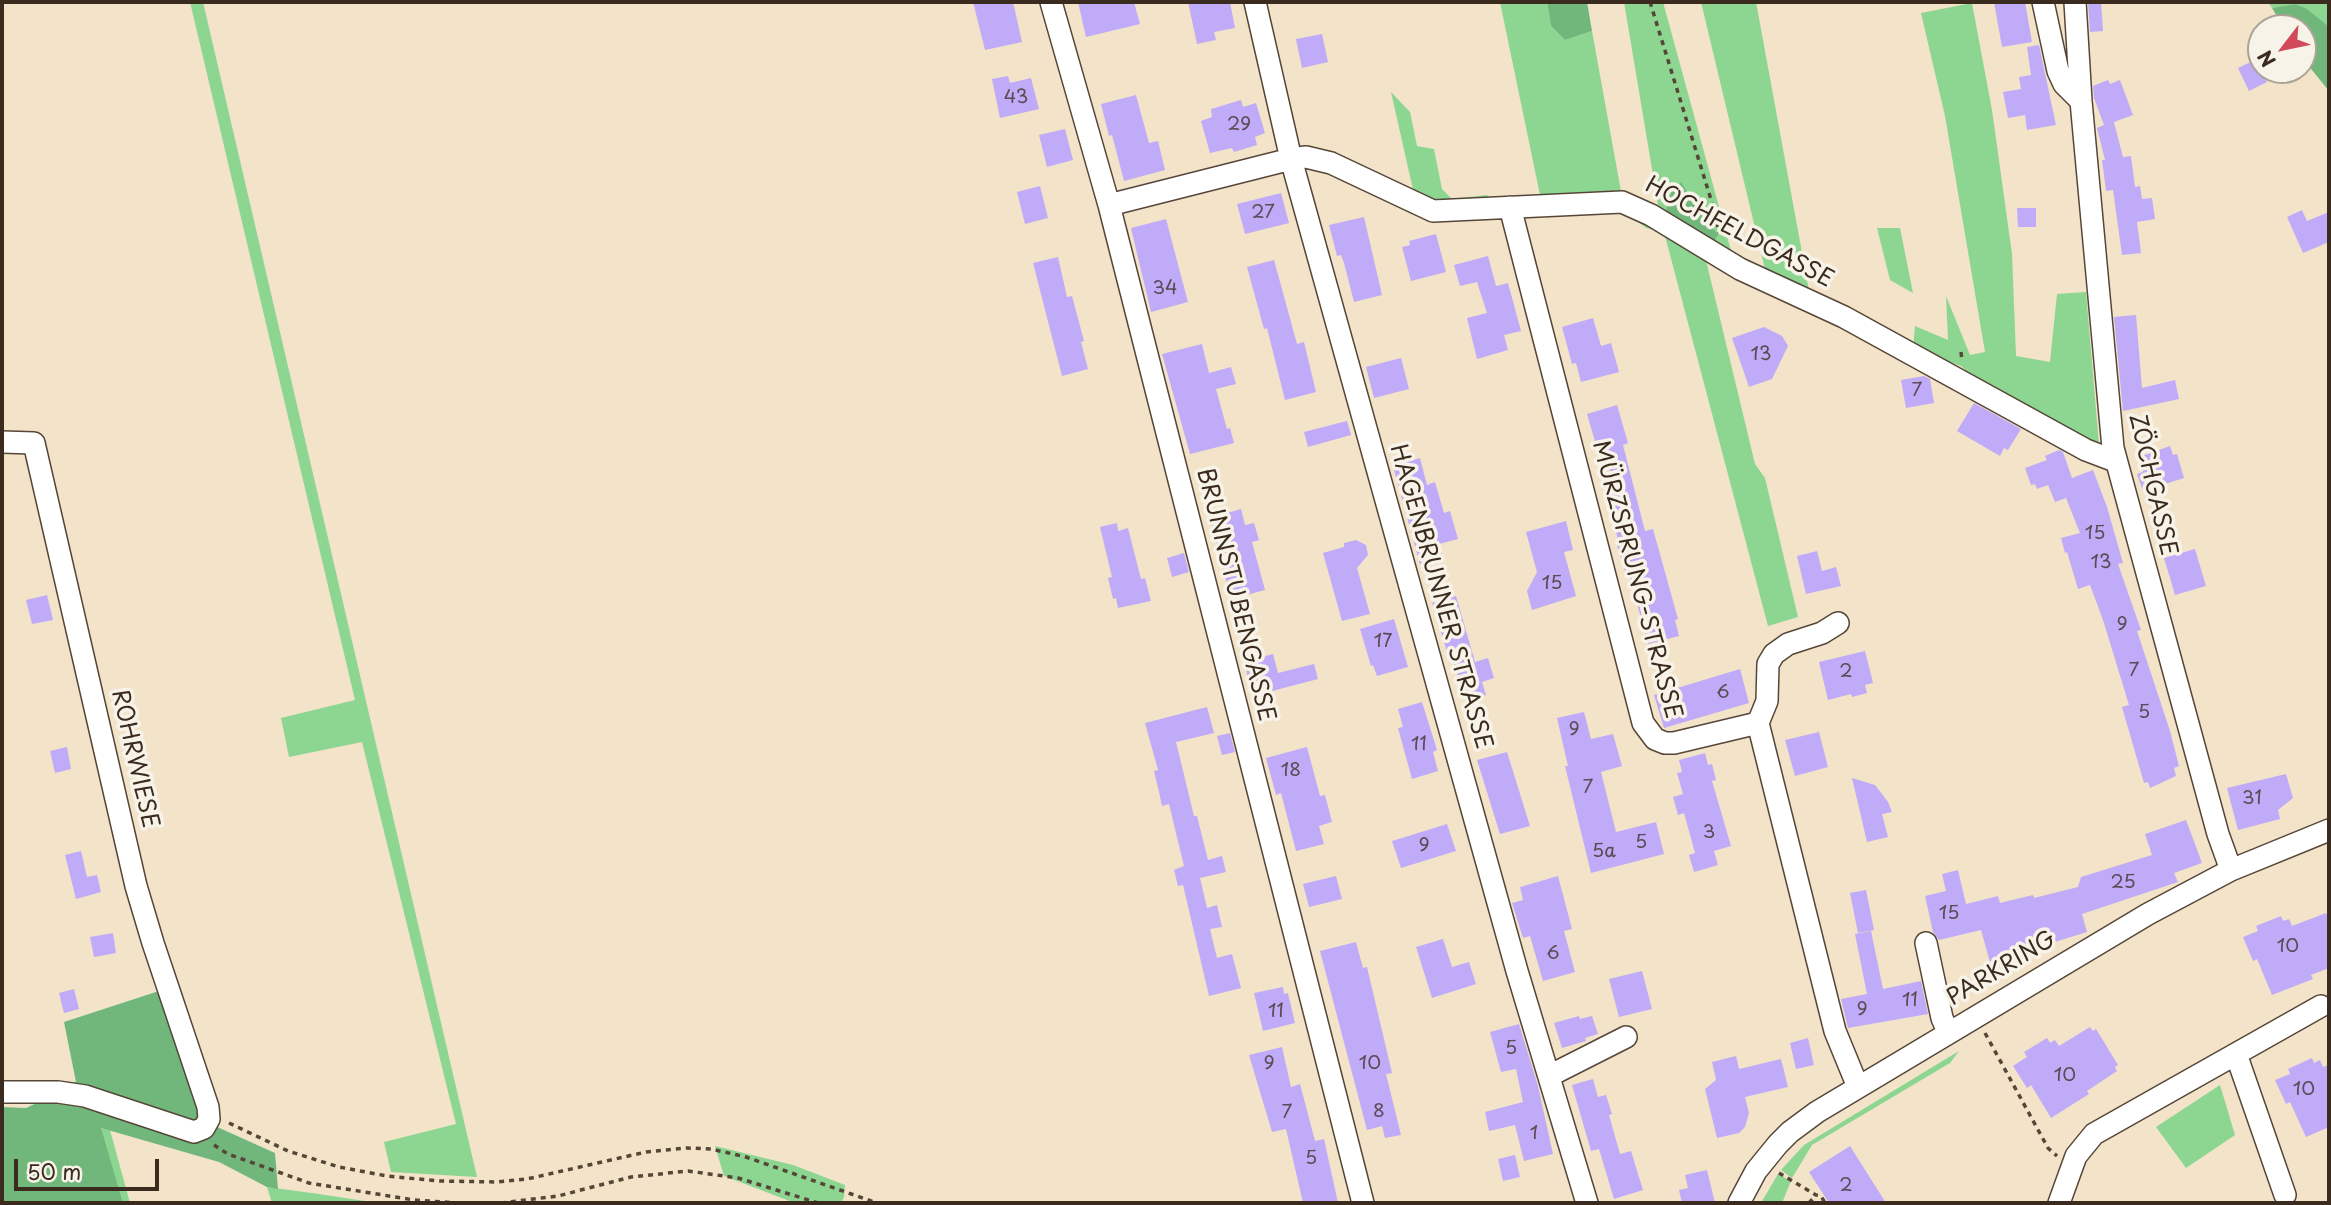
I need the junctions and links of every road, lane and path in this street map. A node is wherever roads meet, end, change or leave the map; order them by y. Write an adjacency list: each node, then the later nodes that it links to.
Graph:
1 (1051, 2): 10 (street, BRUNNSTUBENGASSE)
2 (1255, 2): 9 (street, HAGENBRUNNER STRASSE)
3 (1650, 2): 12 (path)
4 (2043, 2): 6 (street)
5 (2075, 2): 7 (street, ZÖCHGASSE)
6 (2047, 28): 7 (street); 8 (street)
7 (2078, 45): 8 (street, ZÖCHGASSE)
8 (2081, 101): 14 (street, ZÖCHGASSE)
9 (1291, 159): 10 (street, HOCHFELDGASSE); 11 (street, HOCHFELDGASSE); 25 (street, HAGENBRUNNER STRASSE)
10 (1109, 205): 38 (street, BRUNNSTUBENGASSE)
11 (1510, 207): 12 (street, HOCHFELDGASSE); 16 (street, MÜRZSPRUNG-STRASSE)
12 (1724, 259): 14 (street, HOCHFELDGASSE)
13 (2, 442): 28 (street, ROHRWIESE)
14 (2115, 461): 18 (street, ZÖCHGASSE)
15 (1838, 623): 16 (street)
16 (1758, 723): 26 (street)
17 (2329, 830): 18 (street, PARKRING)
18 (2231, 870): 21 (street, PARKRING)
19 (1926, 943): 21 (street)
20 (2321, 1006): 24 (street)
21 (1948, 1032): 26 (street, PARKRING)
22 (1626, 1037): 25 (street)
23 (1988, 1039): 30 (path)
24 (2236, 1054): 30 (street); 33 (street)
25 (1549, 1076): 39 (street, HAGENBRUNNER STRASSE)
26 (1858, 1087): 40 (street, PARKRING)
27 (2, 1092): 29 (street)
28 (209, 1113): 29 (street); 37 (path)
29 (194, 1132): 34 (path)
30 (2071, 1169): 43 (street)
31 (1778, 1172): 32 (path)
32 (1816, 1195): 41 (path); 42 (path)
33 (2286, 1195)
34 (459, 1203)
35 (501, 1203): 36 (path)
36 (818, 1203)
37 (877, 1203)
38 (1363, 1203)
39 (1587, 1203)
40 (1739, 1203)
41 (1809, 1203)
42 (1825, 1203)
43 (2059, 1203)

